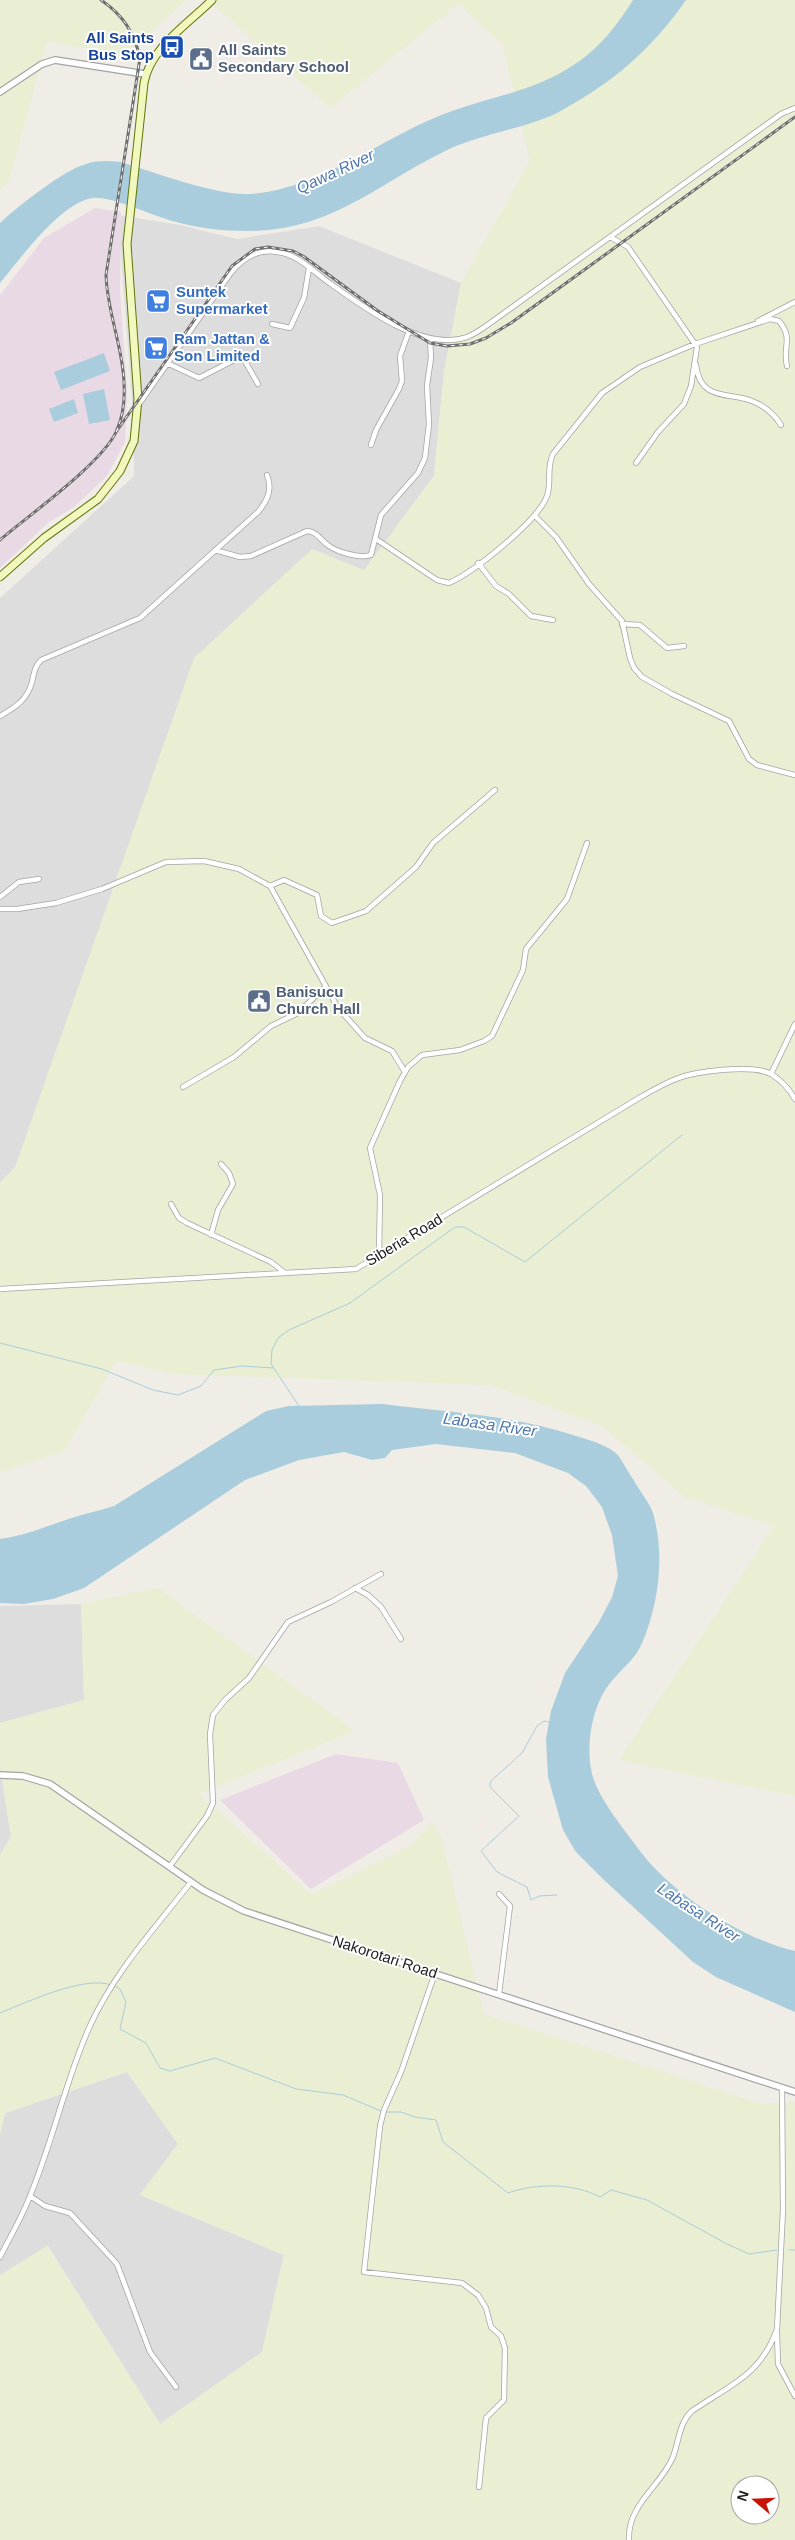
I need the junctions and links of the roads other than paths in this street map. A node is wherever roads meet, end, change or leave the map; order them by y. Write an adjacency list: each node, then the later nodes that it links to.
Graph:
1 (212, 0): 2 (main road)
2 (145, 74): 3 (street); 17 (main road)
3 (0, 92)
4 (795, 108): 5 (street)
5 (610, 237): 11 (street); 12 (street)
6 (309, 268): 9 (street); 10 (street); 14 (street)
7 (795, 302): 8 (street)
8 (754, 323): 12 (street); 15 (street)
9 (272, 324)
10 (409, 331): 11 (street); 19 (street)
11 (430, 338): 23 (street)
12 (695, 344): 13 (street); 22 (street)
13 (696, 359): 18 (street); 20 (street)
14 (167, 364): 16 (street); 17 (street)
15 (787, 366)
16 (258, 384)
17 (138, 405): 26 (main road)
18 (781, 425)
19 (371, 445)
20 (636, 463)
21 (267, 476): 24 (street)
22 (535, 516): 25 (street); 28 (street)
23 (376, 539): 24 (street); 25 (street)
24 (215, 550): 30 (street)
25 (478, 563): 27 (street)
26 (0, 577)
27 (552, 620)
28 (622, 624): 29 (street); 31 (street)
29 (684, 646)
30 (0, 716)
31 (795, 775)
32 (495, 790): 35 (street)
33 (587, 843): 40 (street)
34 (39, 879): 36 (street)
35 (270, 886): 37 (street); 38 (street)
36 (0, 897)
37 (0, 909)
38 (325, 987): 40 (street); 42 (street)
39 (795, 1024): 41 (street)
40 (405, 1072): 47 (street)
41 (771, 1074): 43 (street); 47 (street, Siberia Road)
42 (183, 1087)
43 (795, 1099)
44 (222, 1164): 46 (street)
45 (171, 1204): 46 (street)
46 (211, 1235): 48 (street)
47 (379, 1257): 48 (street, Siberia Road)
48 (285, 1273): 49 (street, Siberia Road)
49 (0, 1289)
50 (381, 1574): 51 (street)
51 (355, 1588): 52 (street); 54 (street)
52 (401, 1639)
53 (0, 1775): 54 (street, Nakorotari Road)
54 (170, 1866): 55 (street, Nakorotari Road)
55 (191, 1882): 57 (street, Nakorotari Road); 61 (street)
56 (499, 1894): 58 (street)
57 (435, 1973): 58 (street, Nakorotari Road); 68 (street)
58 (499, 1994): 59 (street, Nakorotari Road)
59 (782, 2088): 60 (street, Nakorotari Road); 63 (street)
60 (795, 2092)
61 (30, 2196): 62 (street); 66 (street)
62 (0, 2257)
63 (777, 2329): 64 (street); 65 (street)
64 (771, 2347): 65 (street); 69 (street)
65 (778, 2350): 67 (street)
66 (176, 2387)
67 (795, 2396)
68 (479, 2488)
69 (629, 2540)

